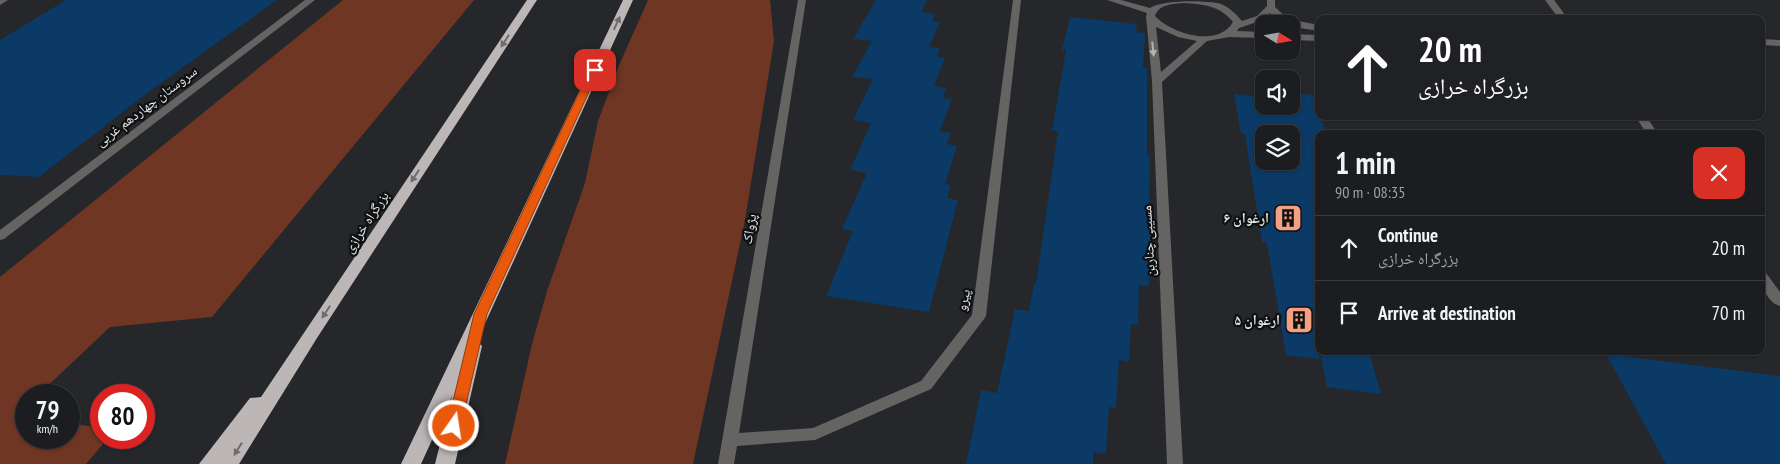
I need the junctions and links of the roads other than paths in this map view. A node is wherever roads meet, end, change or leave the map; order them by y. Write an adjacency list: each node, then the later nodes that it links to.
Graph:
1 (4, 0): 12 (street)
2 (311, 0): 27 (street, سروستان چهاردهم غربی)
3 (532, 0): 31 (highway, بزرگراه خرازی, one-way to 31)
4 (628, 0): 30 (highway, one-way to 4)
5 (802, 0): 32 (street, پژواک)
6 (1017, 0): 32 (street, پیرو)
7 (1111, 0): 15 (street)
8 (1183, 0): 9 (street)
9 (1189, 0): 13 (street); 15 (street)
10 (1231, 0): 13 (street)
11 (1549, 0): 16 (street)
12 (0, 2)
13 (1202, 2): 17 (street)
14 (1271, 3): 17 (street); 18 (street)
15 (1150, 13): 22 (street); 26 (street, مسیبی چناربن, one-way to 26)
16 (1561, 15)
17 (1237, 26): 19 (street)
18 (1315, 27)
19 (1230, 34): 20 (street); 22 (street)
20 (1255, 35)
21 (1300, 37): 23 (street)
22 (1205, 38): 26 (street)
23 (1315, 38)
24 (1765, 42): 25 (street)
25 (1780, 43)
26 (1157, 82): 38 (street, مسیبی چناربن)
27 (0, 236)
28 (1765, 281): 29 (street)
29 (1780, 301)
30 (480, 314): 35 (highway); 36 (highway)
31 (311, 334): 33 (highway); 34 (highway, بزرگراه خرازی, one-way to 34)
32 (730, 440): 37 (street, پژواک)
33 (209, 464)
34 (228, 464)
35 (411, 464)
36 (445, 464)
37 (726, 464)
38 (1176, 464)

